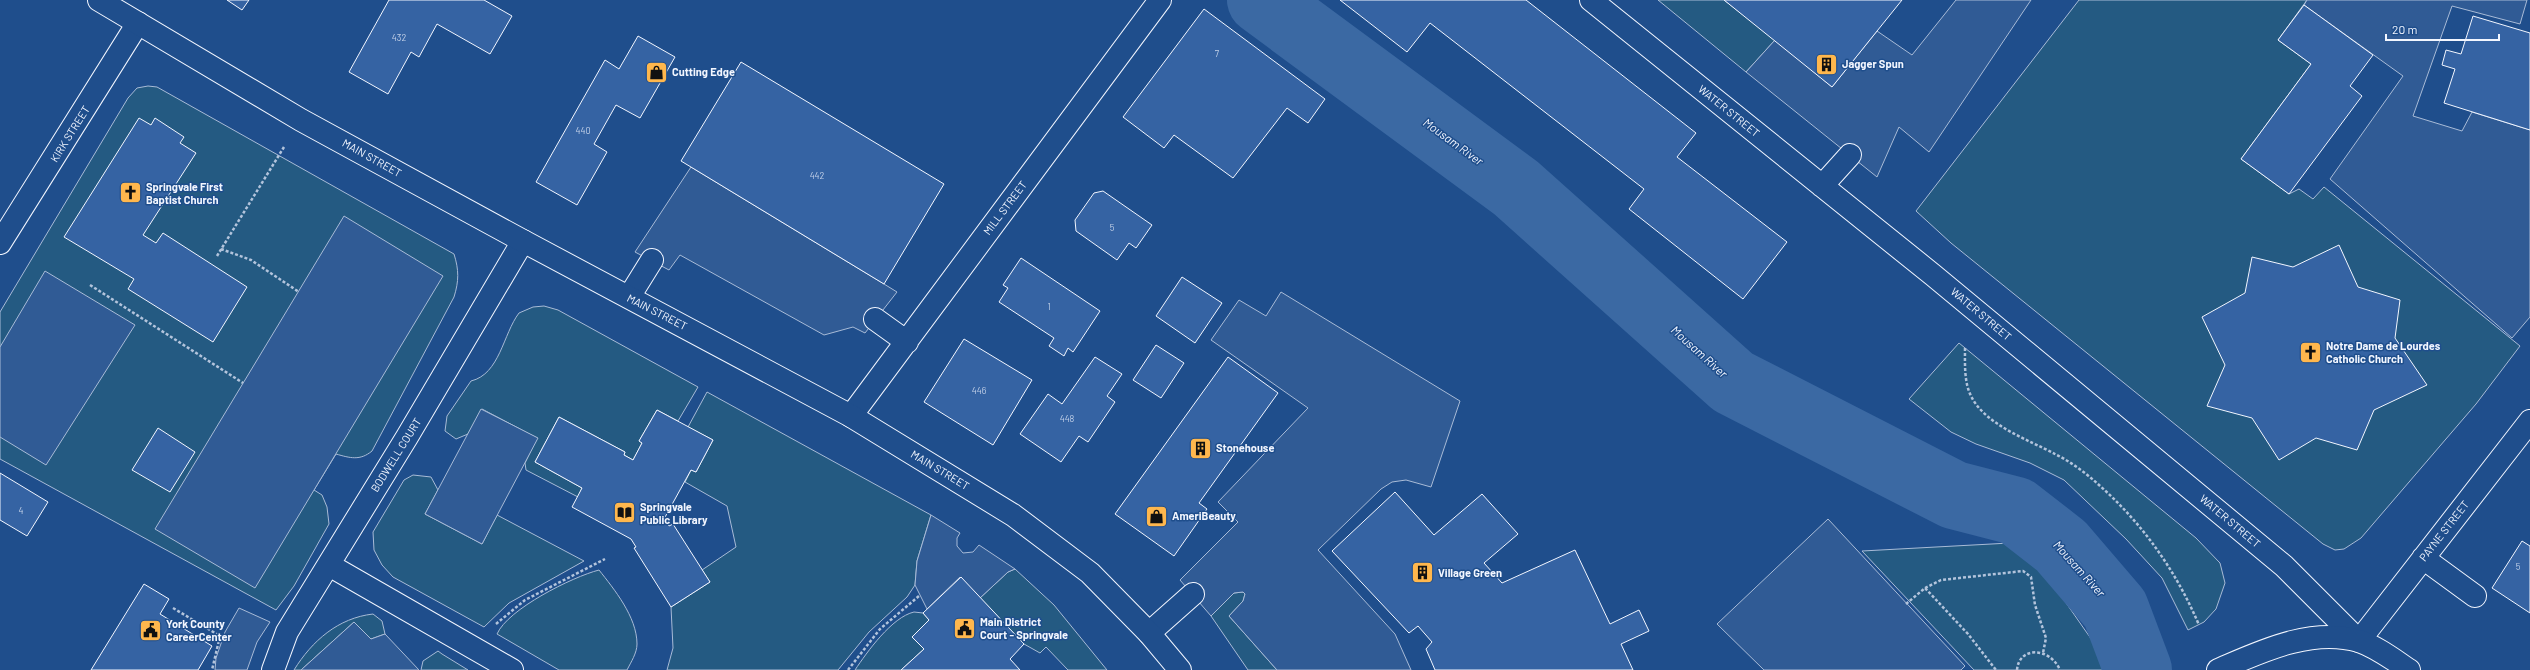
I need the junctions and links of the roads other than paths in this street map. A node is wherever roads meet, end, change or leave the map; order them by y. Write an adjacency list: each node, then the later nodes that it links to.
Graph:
1 (99, 0): 4 (street, MAIN STREET)
2 (1160, 0): 12 (street, MILL STREET)
3 (1591, 0): 6 (street, WATER STREET)
4 (138, 23): 7 (street, MAIN STREET); 8 (street, KIRK STREET)
5 (1850, 155): 6 (street)
6 (1822, 186): 20 (street, WATER STREET)
7 (522, 241): 10 (street, MAIN STREET); 16 (street, BODWELL COURT)
8 (0, 244)
9 (652, 260): 10 (street)
10 (629, 298): 13 (street, MAIN STREET)
11 (876, 320): 12 (street)
12 (907, 342): 13 (street, MILL STREET)
13 (851, 416): 19 (street, MAIN STREET)
14 (2530, 421): 15 (street, PAYNE STREET)
15 (2423, 558): 18 (street); 20 (street, PAYNE STREET)
16 (329, 565): 22 (street, BODWELL COURT); 23 (street)
17 (1193, 594): 19 (street)
18 (2475, 596)
19 (1149, 633): 24 (street, MAIN STREET)
20 (2359, 641): 21 (street); 25 (street)
21 (2225, 667)
22 (273, 670)
23 (512, 670)
24 (1180, 670)
25 (2409, 670)

